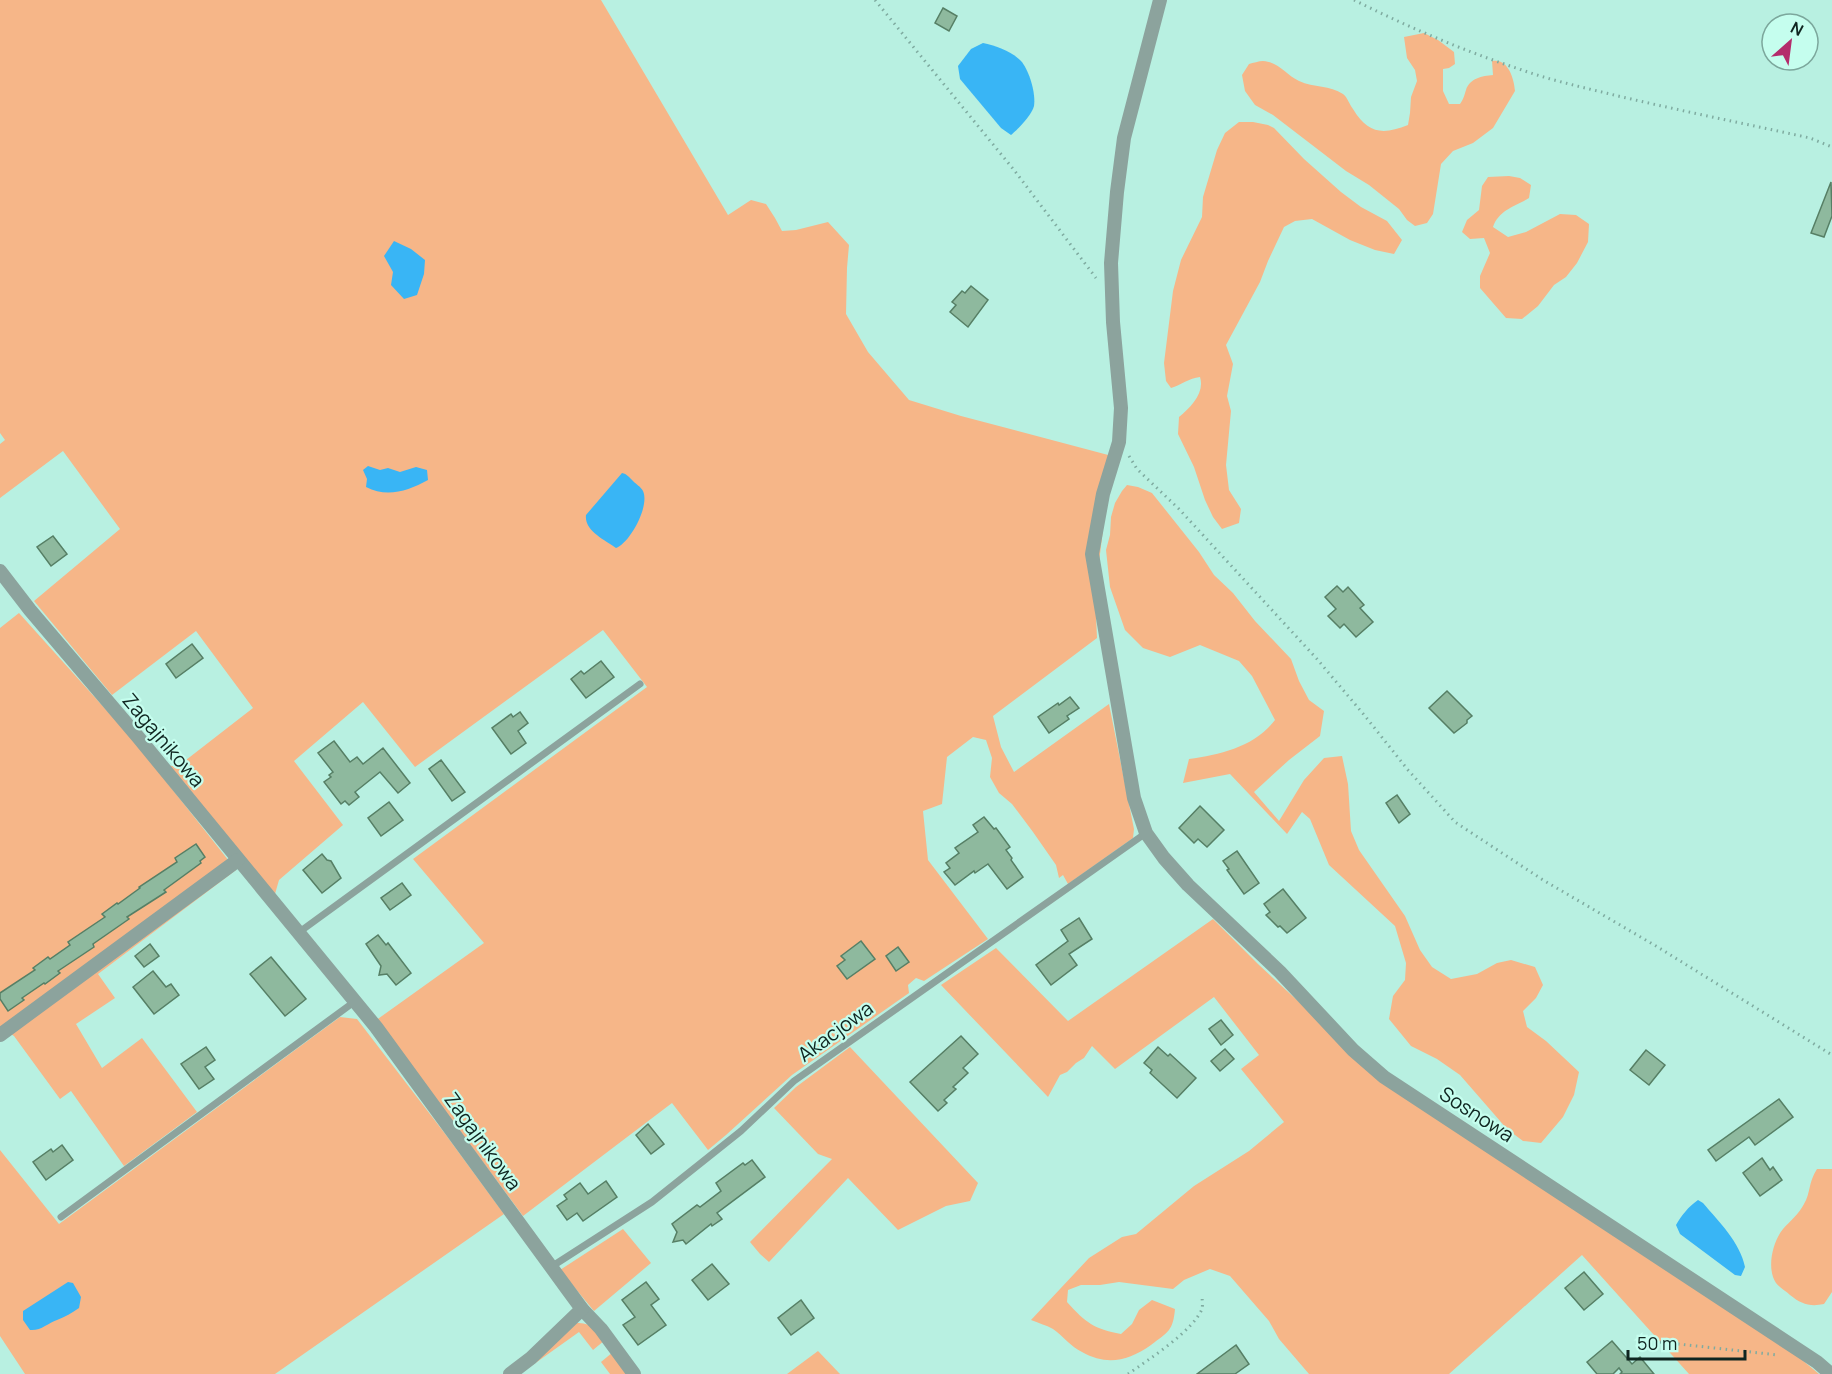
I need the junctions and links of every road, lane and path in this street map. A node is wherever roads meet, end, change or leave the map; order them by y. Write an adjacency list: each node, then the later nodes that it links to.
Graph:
1 (875, 0): 5 (path)
2 (1160, 0): 5 (street, Sosnowa)
3 (1353, 0): 4 (path)
4 (1832, 147)
5 (1112, 299): 6 (street, Sosnowa)
6 (1119, 442): 9 (street, Sosnowa); 14 (path)
7 (0, 571): 10 (street, Zagajnikowa)
8 (640, 684): 11 (lane)
9 (1146, 833): 16 (lane, Akacjowa); 24 (street, Sosnowa)
10 (238, 860): 11 (street, Zagajnikowa); 13 (street)
11 (298, 933): 12 (street, Zagajnikowa)
12 (354, 1002): 15 (lane); 16 (street, Zagajnikowa)
13 (0, 1035)
14 (1832, 1055)
15 (61, 1217)
16 (551, 1267): 18 (street, Zagajnikowa)
17 (1202, 1295): 23 (path)
18 (582, 1309): 21 (street); 22 (street, Zagajnikowa)
19 (1660, 1342): 20 (path)
20 (1788, 1356)
21 (510, 1374)
22 (634, 1374)
23 (1128, 1374)
24 (1831, 1374)

